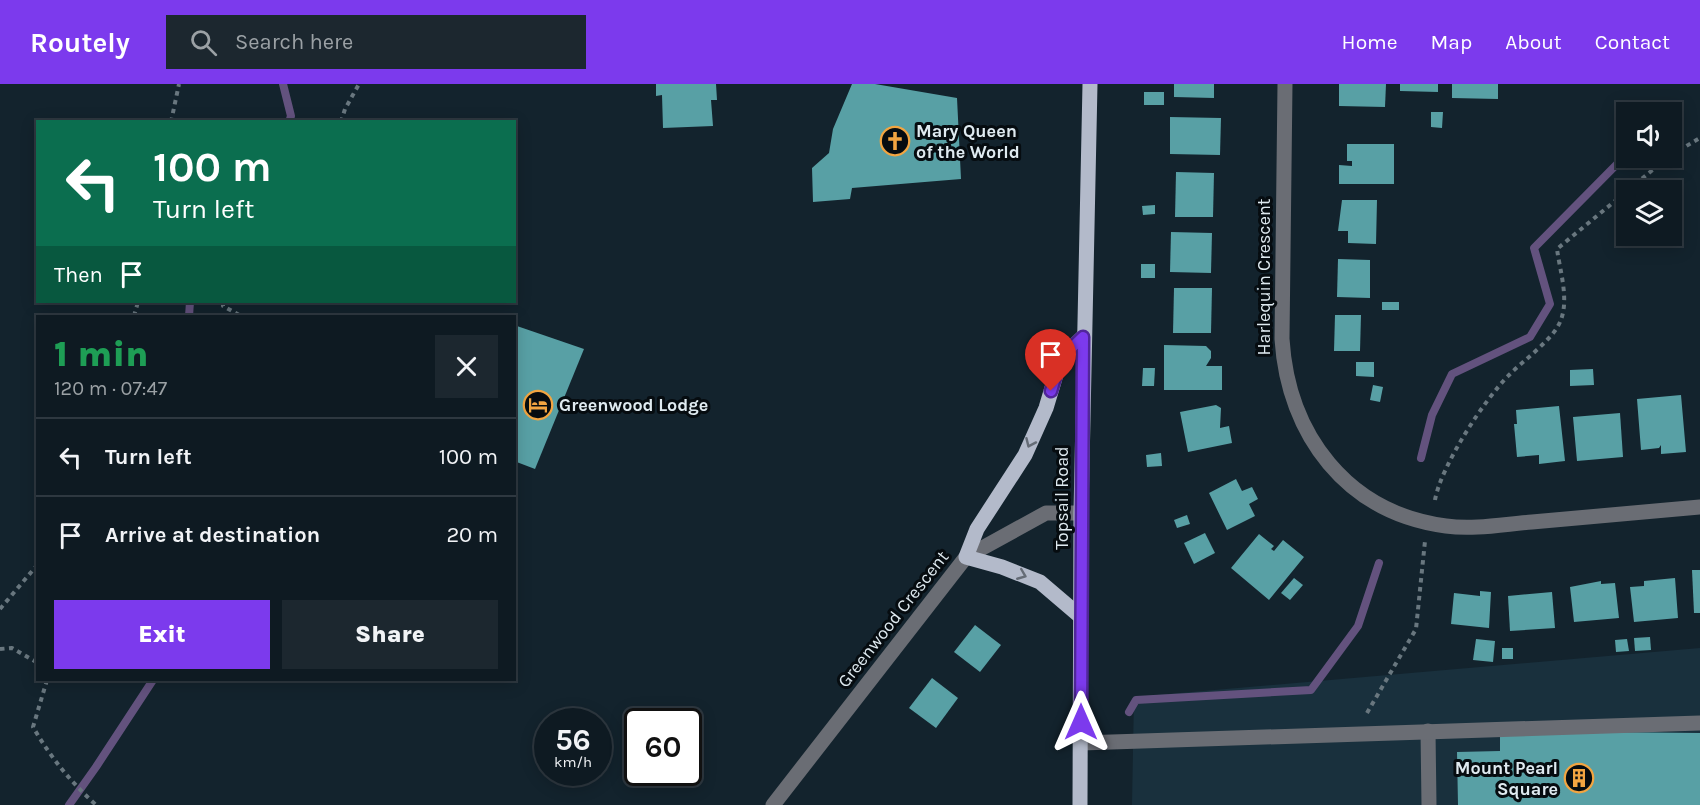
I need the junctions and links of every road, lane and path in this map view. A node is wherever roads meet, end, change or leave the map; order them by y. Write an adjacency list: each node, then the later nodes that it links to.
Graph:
1 (179, 84): 5 (path)
2 (359, 84): 6 (path)
3 (1090, 84): 12 (main road, Topsail Road)
4 (1285, 84): 14 (street, Harlequin Crescent)
5 (171, 120)
6 (342, 120)
7 (1700, 138): 8 (path)
8 (1682, 148)
9 (1655, 168): 13 (path)
10 (223, 303): 11 (path)
11 (239, 315)
12 (1083, 337): 15 (main road, Topsail Road); 17 (main road, one-way to 17)
13 (1435, 500)
14 (1700, 507)
15 (1081, 513): 17 (street, Greenwood Crescent); 20 (main road, Topsail Road)
16 (1425, 542): 26 (path)
17 (966, 557): 20 (main road, one-way to 20); 29 (street, Greenwood Crescent)
18 (36, 566): 19 (path)
19 (0, 609)
20 (1081, 617): 27 (main road, Topsail Road)
21 (0, 649): 22 (path)
22 (36, 662)
23 (47, 681): 28 (path)
24 (1700, 723): 25 (street)
25 (1428, 731): 26 (street); 31 (street)
26 (1351, 733): 27 (street)
27 (1081, 743): 30 (main road, Topsail Road)
28 (96, 805)
29 (773, 805)
30 (1080, 805)
31 (1429, 805)

